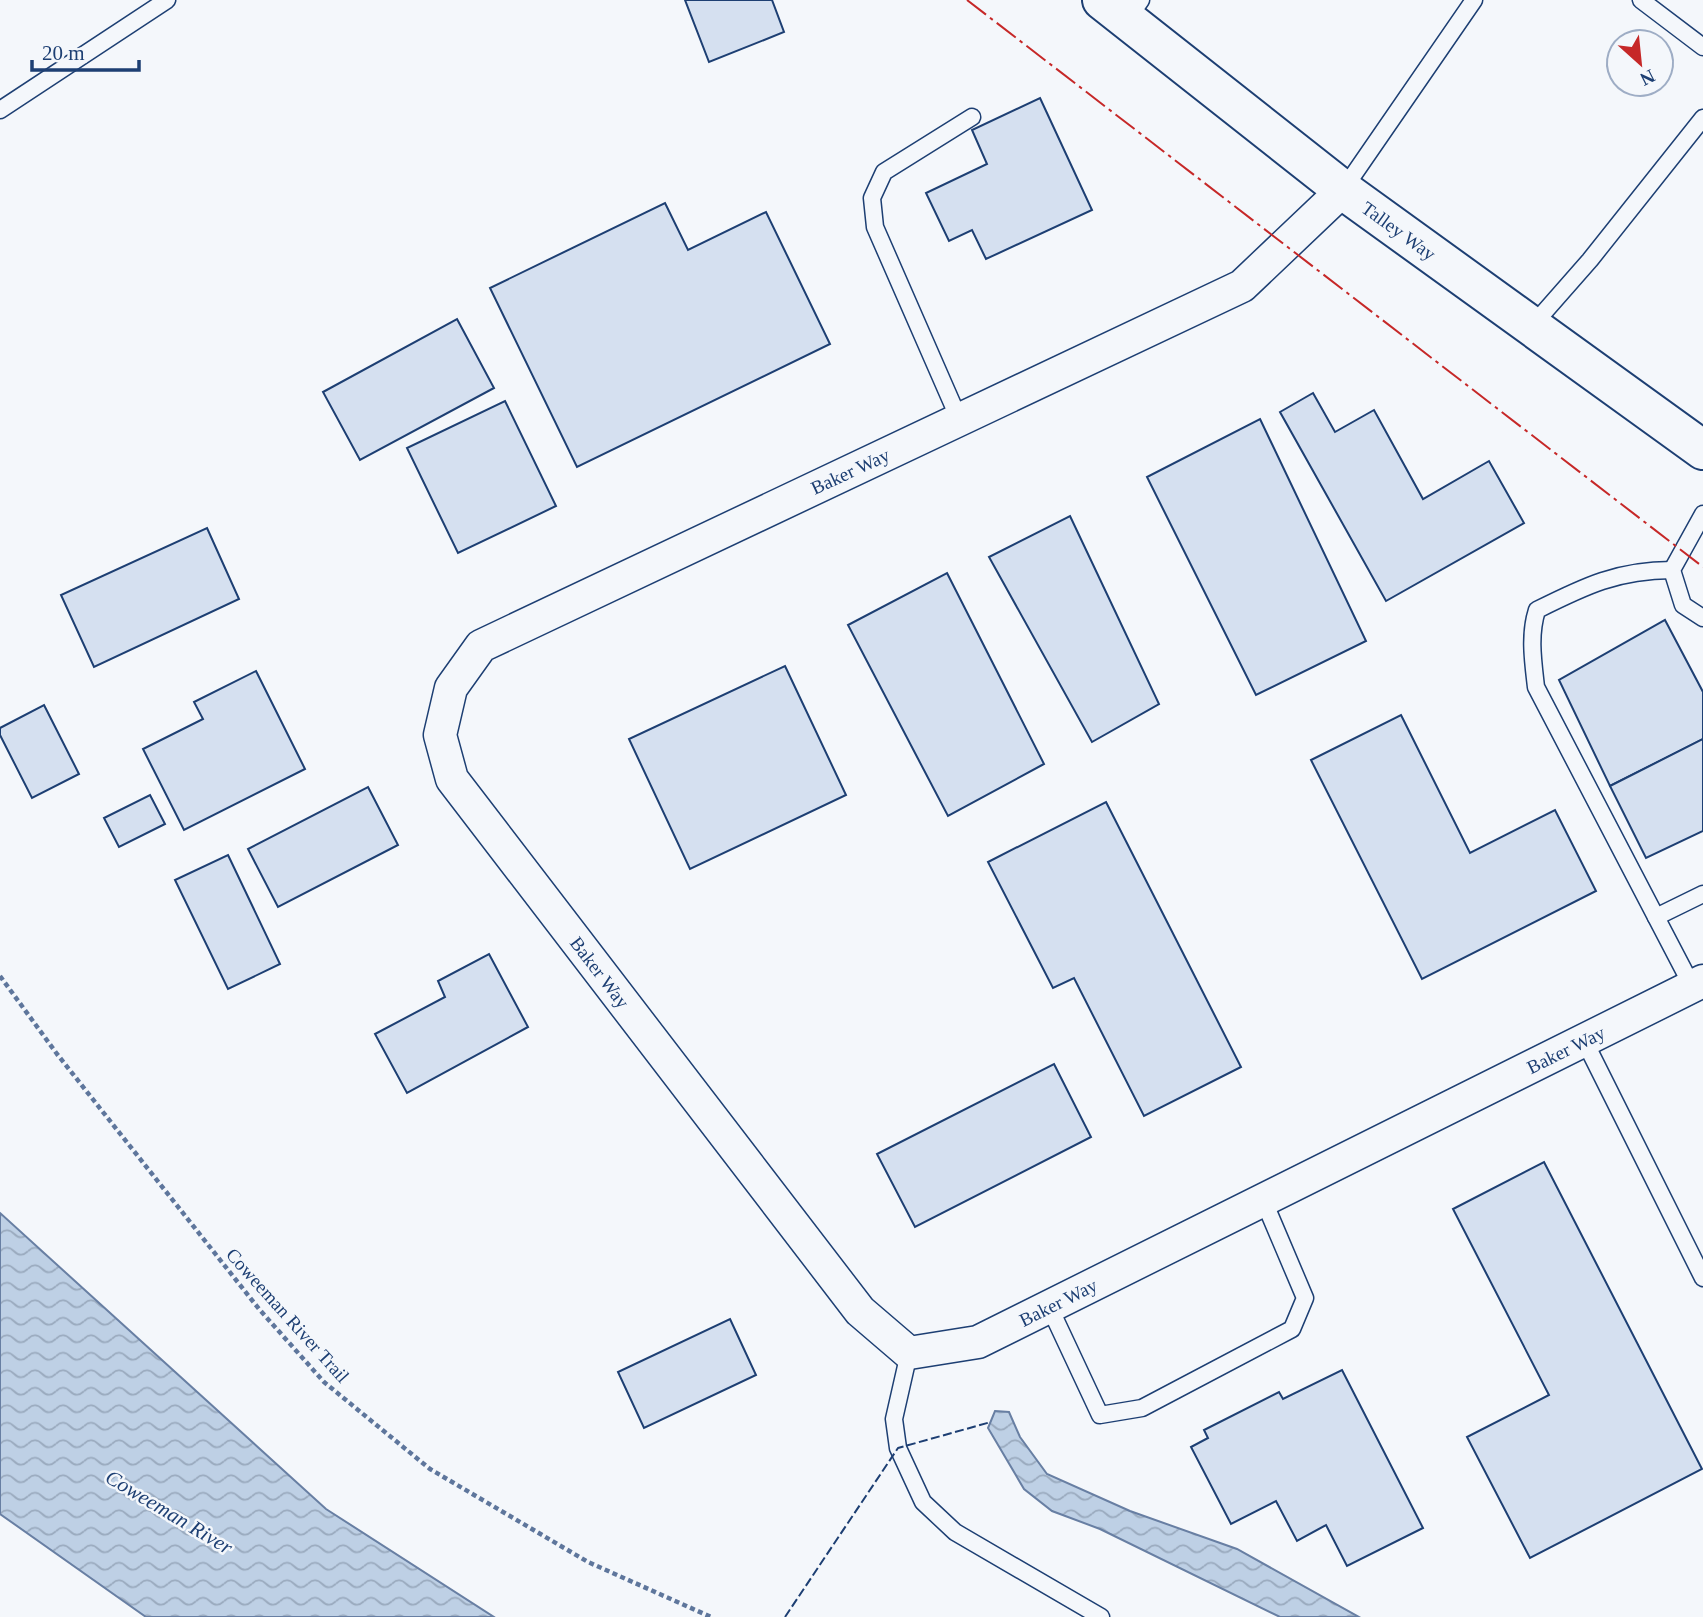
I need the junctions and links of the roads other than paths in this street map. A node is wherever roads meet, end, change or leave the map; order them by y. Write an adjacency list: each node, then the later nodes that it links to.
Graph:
1 (167, 0): 6 (lane)
2 (1474, 0): 9 (lane)
3 (1641, 0): 5 (lane)
4 (1124, 7): 9 (main road, Talley Way)
5 (1703, 47)
6 (0, 110)
7 (972, 117): 11 (lane)
8 (1703, 118): 10 (lane)
9 (1343, 190): 10 (main road, Talley Way); 11 (street, Baker Way)
10 (1532, 326): 12 (main road, Talley Way)
11 (959, 419): 23 (street, Baker Way)
12 (1703, 450)
13 (1703, 514): 14 (lane)
14 (1672, 570): 15 (lane); 17 (lane)
15 (1703, 618)
16 (1703, 894): 17 (lane)
17 (1656, 917): 18 (lane)
18 (1698, 983): 19 (street, Baker Way)
19 (1584, 1040): 20 (street, Baker Way); 21 (lane)
20 (1263, 1199): 22 (street, Baker Way); 22 (lane)
21 (1703, 1278)
22 (1049, 1306): 23 (street, Baker Way)
23 (909, 1353): 24 (lane)
24 (1101, 1617)

